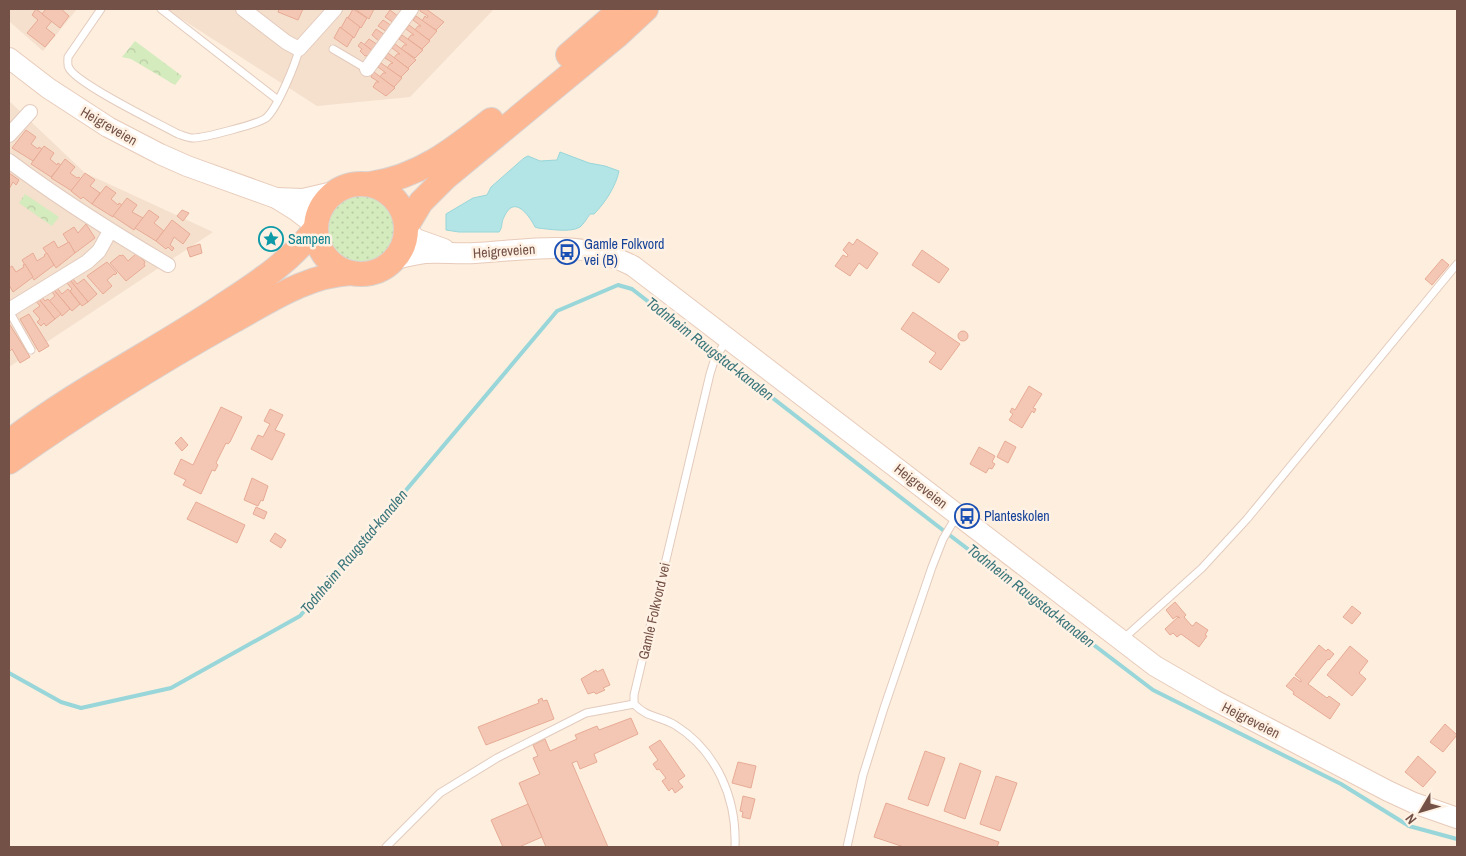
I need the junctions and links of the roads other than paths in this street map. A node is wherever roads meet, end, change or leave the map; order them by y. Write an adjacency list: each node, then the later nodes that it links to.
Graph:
1 (101, 9): 12 (lane)
2 (161, 9): 12 (lane)
3 (243, 9): 8 (street)
4 (335, 9): 8 (street)
5 (411, 9): 11 (street)
6 (621, 9): 16 (highway)
7 (646, 9): 20 (highway)
8 (299, 49): 12 (lane)
9 (333, 49): 11 (lane)
10 (9, 58): 18 (main road, Heigreveien)
11 (366, 69)
12 (278, 100)
13 (30, 112): 14 (street)
14 (9, 135)
15 (9, 161): 21 (street)
16 (370, 184): 17 (highway); 20 (highway)
17 (333, 192): 18 (main road, Heigreveien); 19 (highway)
18 (276, 198): 19 (main road, Heigreveien)
19 (315, 227): 26 (highway); 30 (highway)
20 (406, 228): 22 (main road, Heigreveien); 23 (highway)
21 (110, 231): 24 (street); 27 (street)
22 (455, 253): 23 (main road, Heigreveien); 29 (main road, Heigreveien)
23 (395, 258): 26 (highway)
24 (168, 264)
25 (1457, 264): 33 (lane)
26 (351, 273): 31 (highway)
27 (9, 310): 28 (lane)
28 (31, 350)
29 (721, 350): 32 (main road, Heigreveien); 34 (lane, Gamle Folkvord vei)
30 (9, 442)
31 (9, 462)
32 (954, 520): 33 (main road, Heigreveien); 38 (lane)
33 (1121, 641): 35 (main road, Heigreveien)
34 (634, 704): 36 (lane); 37 (lane)
35 (1457, 818)
36 (386, 847)
37 (735, 847)
38 (847, 847)

